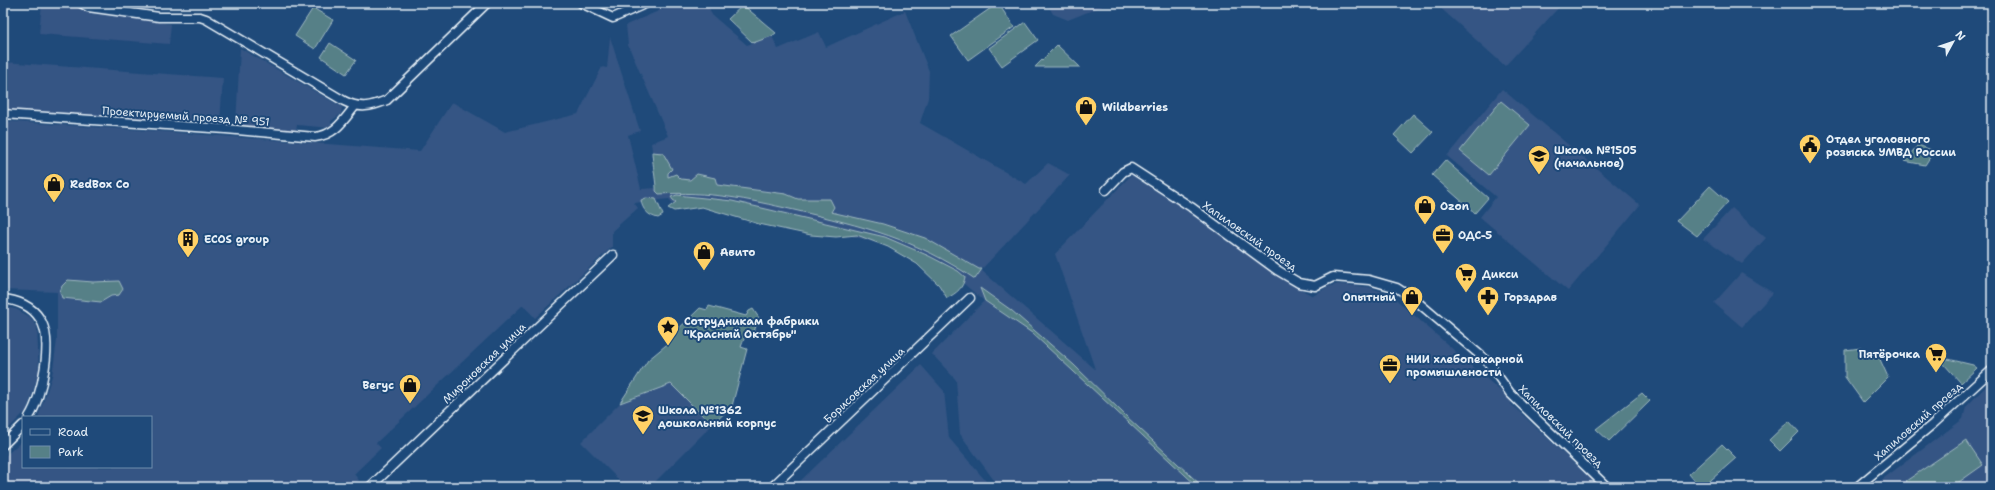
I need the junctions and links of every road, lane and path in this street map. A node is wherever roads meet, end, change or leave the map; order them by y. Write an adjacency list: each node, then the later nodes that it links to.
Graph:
1 (81, 3): 5 (street)
2 (487, 3): 5 (street)
3 (581, 3): 4 (street)
4 (646, 3)
5 (355, 106): 6 (street, Проектируемый проезд № 951)
6 (3, 114)
7 (1106, 190): 17 (street, Хапиловский проезд)
8 (613, 256): 15 (street, Мироновская улица)
9 (970, 298): 16 (street, Борисовская улица)
10 (3, 299): 12 (street)
11 (1992, 370): 18 (street, Хапиловский проезд)
12 (30, 416)
13 (22, 426): 14 (street)
14 (3, 445)
15 (370, 487)
16 (772, 487)
17 (1607, 487)
18 (1857, 487)

